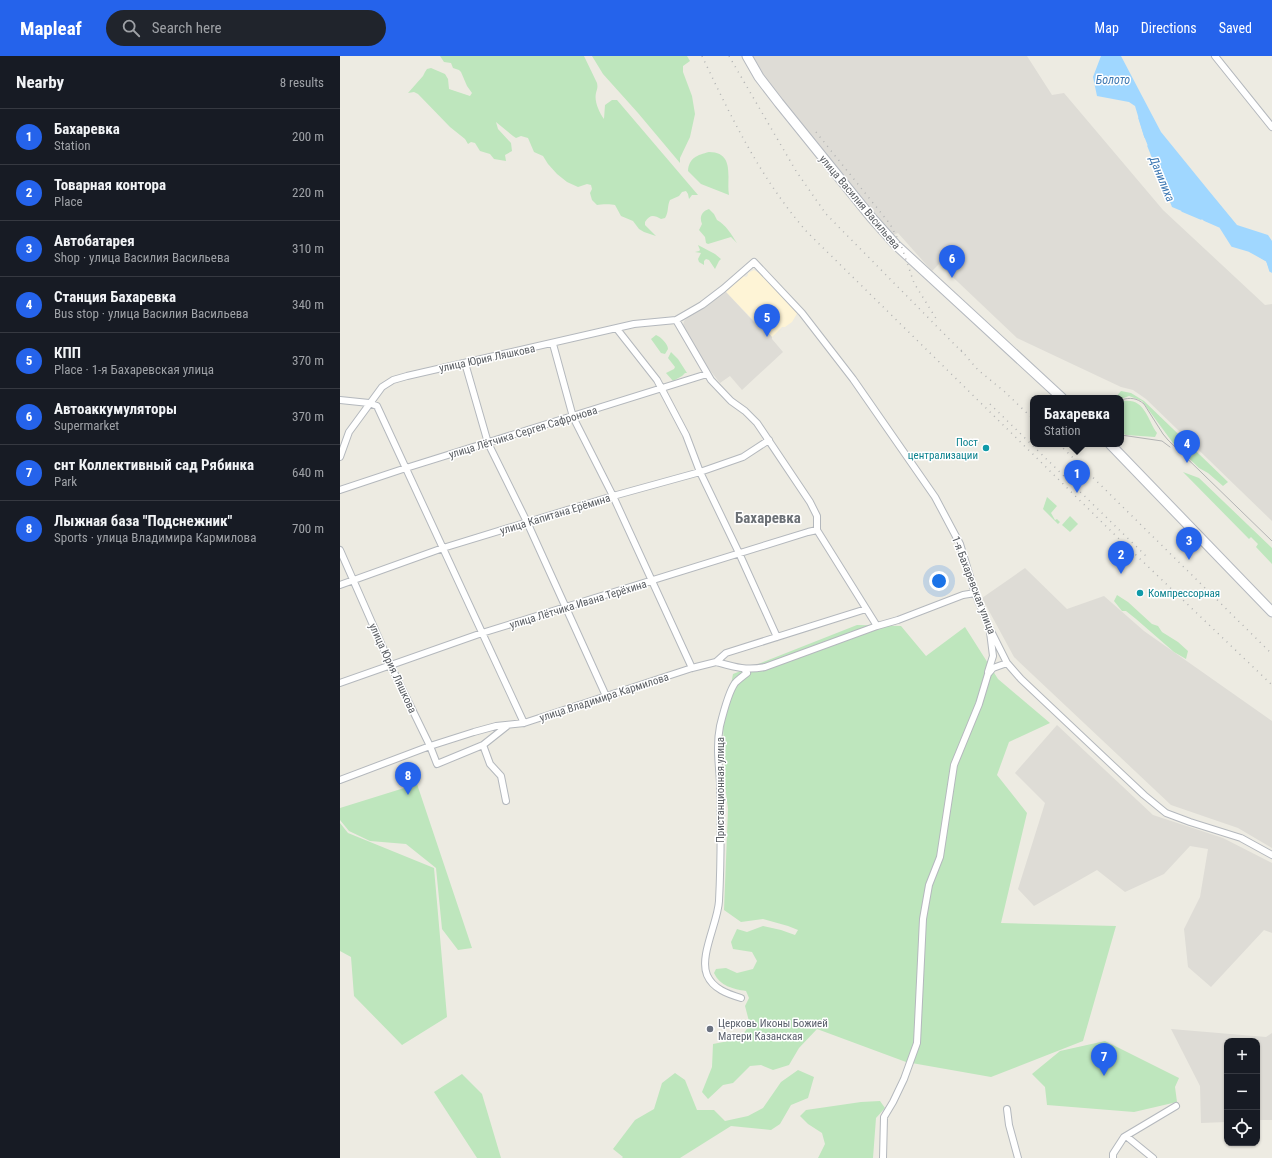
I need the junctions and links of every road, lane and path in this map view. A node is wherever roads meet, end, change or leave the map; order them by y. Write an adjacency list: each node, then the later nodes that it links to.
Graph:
1 (747, 56): 10 (main road, улица Василия Васильева)
2 (1215, 56): 3 (street)
3 (1272, 127)
4 (676, 320): 5 (street, улица Юрия Ляшкова); 8 (street); 30 (street, 1-я Бахаревская улица)
5 (617, 329): 6 (street, улица Юрия Ляшкова); 9 (street)
6 (553, 344): 7 (street, улица Юрия Ляшкова); 13 (street)
7 (465, 363): 12 (street, улица Юрия Ляшкова); 15 (street)
8 (707, 374): 9 (street, улица Лётчика Сергея Сафронова); 14 (street)
9 (662, 389): 13 (street, улица Лётчика Сергея Сафронова); 19 (street)
10 (1059, 395)
11 (340, 400): 12 (street)
12 (369, 403): 17 (street, улица Юрия Ляшкова); 18 (street)
13 (573, 417): 15 (street, улица Лётчика Сергея Сафронова); 21 (street)
14 (769, 440): 19 (street, улица Капитана Ерёмина); 23 (street)
15 (488, 443): 18 (street, улица Лётчика Сергея Сафронова); 22 (street)
16 (1113, 447): 33 (main road)
17 (340, 457)
18 (406, 468): 20 (street, улица Лётчика Сергея Сафронова); 24 (street)
19 (700, 472): 21 (street, улица Капитана Ерёмина); 26 (street)
20 (340, 490)
21 (613, 496): 22 (street, улица Капитана Ерёмина); 28 (street)
22 (527, 522): 24 (street, улица Капитана Ерёмина); 31 (street)
23 (817, 530): 26 (street, улица Лётчика Ивана Терёхина); 32 (street)
24 (443, 548): 27 (street, улица Капитана Ерёмина); 36 (street)
25 (340, 550): 27 (street, улица Юрия Ляшкова)
26 (739, 553): 28 (street, улица Лётчика Ивана Терёхина); 37 (street)
27 (353, 580): 29 (street, улица Капитана Ерёмина); 40 (street, улица Юрия Ляшкова)
28 (652, 581): 31 (street, улица Лётчика Ивана Терёхина); 41 (street)
29 (340, 585)
30 (975, 593): 34 (street); 35 (street, 1-я Бахаревская улица)
31 (566, 607): 36 (street, улица Лётчика Ивана Терёхина); 45 (street)
32 (866, 609): 34 (street); 37 (street, улица Владимира Кармилова)
33 (1272, 612)
34 (877, 626): 42 (street)
35 (989, 627): 39 (street, 1-я Бахаревская улица); 43 (street)
36 (482, 633): 40 (street, улица Лётчика Ивана Терёхина); 46 (street)
37 (777, 637): 38 (street, улица Владимира Кармилова)
38 (716, 662): 41 (street, улица Владимира Кармилова); 42 (street)
39 (1007, 663): 43 (street); 52 (street, 1-я Бахаревская улица)
40 (391, 666): 44 (street, улица Лётчика Ивана Терёхина); 49 (street, улица Юрия Ляшкова)
41 (692, 668): 45 (street, улица Владимира Кармилова)
42 (744, 669): 53 (street, Пристанционная улица)
43 (988, 674): 57 (street)
44 (340, 683)
45 (606, 696): 46 (street, улица Владимира Кармилова)
46 (524, 723): 47 (street, улица Владимира Кармилова)
47 (507, 726): 48 (street); 49 (street, улица Владимира Кармилова)
48 (483, 745): 49 (street, улица Юрия Ляшкова); 51 (street)
49 (430, 746): 50 (street, улица Владимира Кармилова)
50 (341, 778)
51 (506, 801)
52 (1272, 856)
53 (741, 998)
54 (1176, 1106): 56 (street)
55 (1006, 1109): 58 (street)
56 (1126, 1136): 59 (street); 60 (street)
57 (883, 1158)
58 (1018, 1158)
59 (1113, 1158)
60 (1153, 1158)

